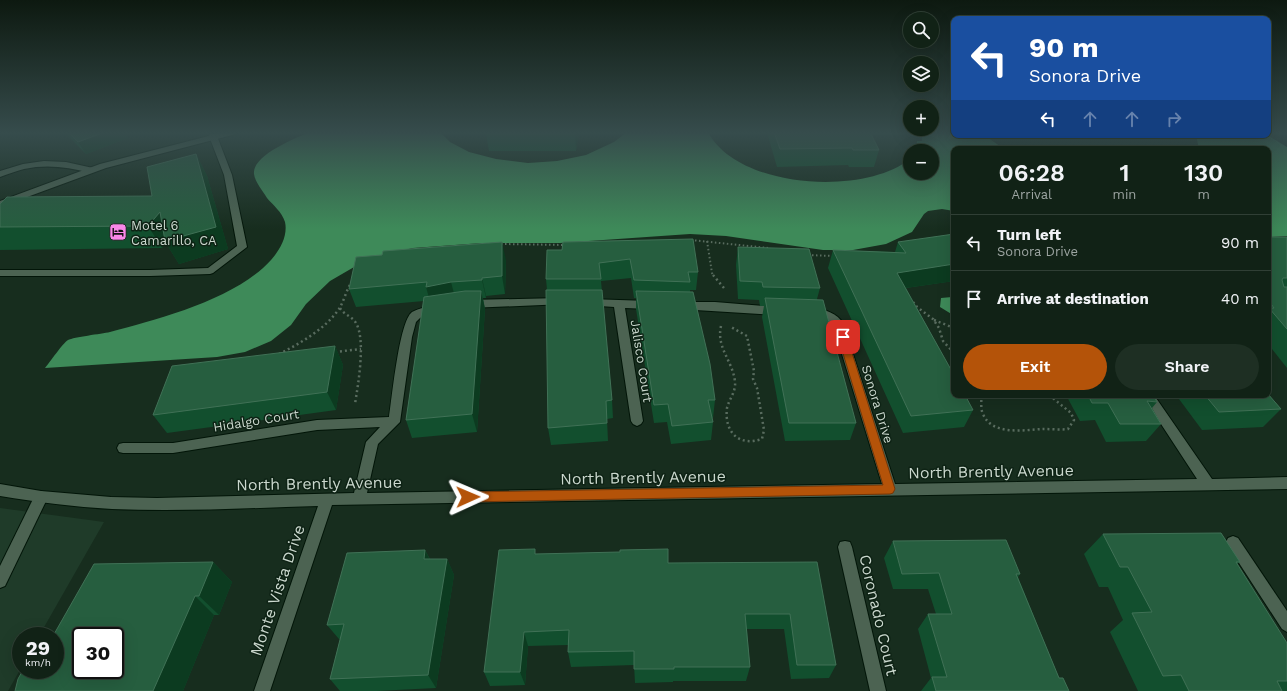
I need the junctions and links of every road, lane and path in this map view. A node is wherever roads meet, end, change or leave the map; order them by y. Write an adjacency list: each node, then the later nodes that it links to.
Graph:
1 (31, 164): 6 (street)
2 (67, 164): 5 (street)
3 (109, 164): 5 (street)
4 (224, 164): 9 (street)
5 (90, 170): 7 (street)
6 (0, 174)
7 (0, 204)
8 (707, 241): 14 (path)
9 (0, 273)
10 (618, 305): 11 (street); 14 (street); 29 (street, Jalisco Court)
11 (457, 306)
12 (916, 306): 15 (path)
13 (444, 307): 30 (street)
14 (726, 307): 17 (street)
15 (911, 307)
16 (340, 308): 24 (path)
17 (786, 311)
18 (800, 312): 35 (street, Sonora Drive)
19 (933, 319): 21 (path)
20 (727, 323): 20 (path)
21 (942, 324): 22 (path); 23 (path)
22 (951, 327)
23 (938, 328)
24 (361, 349): 25 (path); 31 (path)
25 (331, 352)
26 (981, 398): 27 (path)
27 (1053, 398)
28 (1150, 398): 34 (street)
29 (637, 421)
30 (394, 422): 31 (street, Hidalgo Court); 38 (street)
31 (351, 424): 32 (street, Hidalgo Court)
32 (123, 448)
33 (1287, 483): 34 (street, North Brently Avenue)
34 (1208, 484): 35 (street, North Brently Avenue)
35 (890, 489): 38 (street, North Brently Avenue)
36 (0, 490): 37 (street, North Brently Avenue)
37 (42, 497): 39 (street, North Brently Avenue); 42 (street)
38 (359, 499): 39 (street, North Brently Avenue)
39 (327, 500): 44 (street, Monte Vista Drive)
40 (1234, 542): 43 (street)
41 (845, 547): 45 (street, Coronado Court)
42 (0, 581)
43 (1287, 624)
44 (262, 691)
45 (878, 691)

